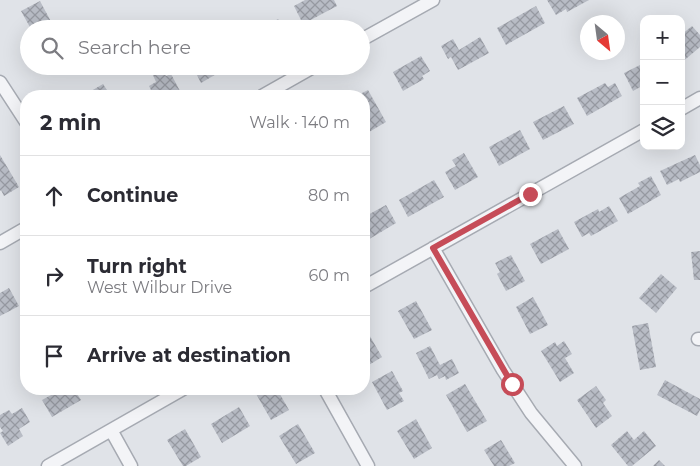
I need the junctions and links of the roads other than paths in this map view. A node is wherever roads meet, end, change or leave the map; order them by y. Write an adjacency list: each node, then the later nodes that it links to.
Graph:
1 (433, 0): 2 (street)
2 (370, 35)
3 (299, 75): 5 (street)
4 (0, 82): 8 (street)
5 (273, 90)
6 (700, 98): 7 (street)
7 (685, 107)
8 (20, 113)
9 (640, 132): 12 (street)
10 (20, 231): 11 (street)
11 (0, 242)
12 (433, 248): 13 (street); 20 (street)
13 (370, 284)
14 (172, 395): 16 (street)
15 (328, 395): 19 (street)
16 (110, 430): 17 (street); 18 (street)
17 (48, 466)
18 (131, 466)
19 (368, 466)
20 (575, 466)

